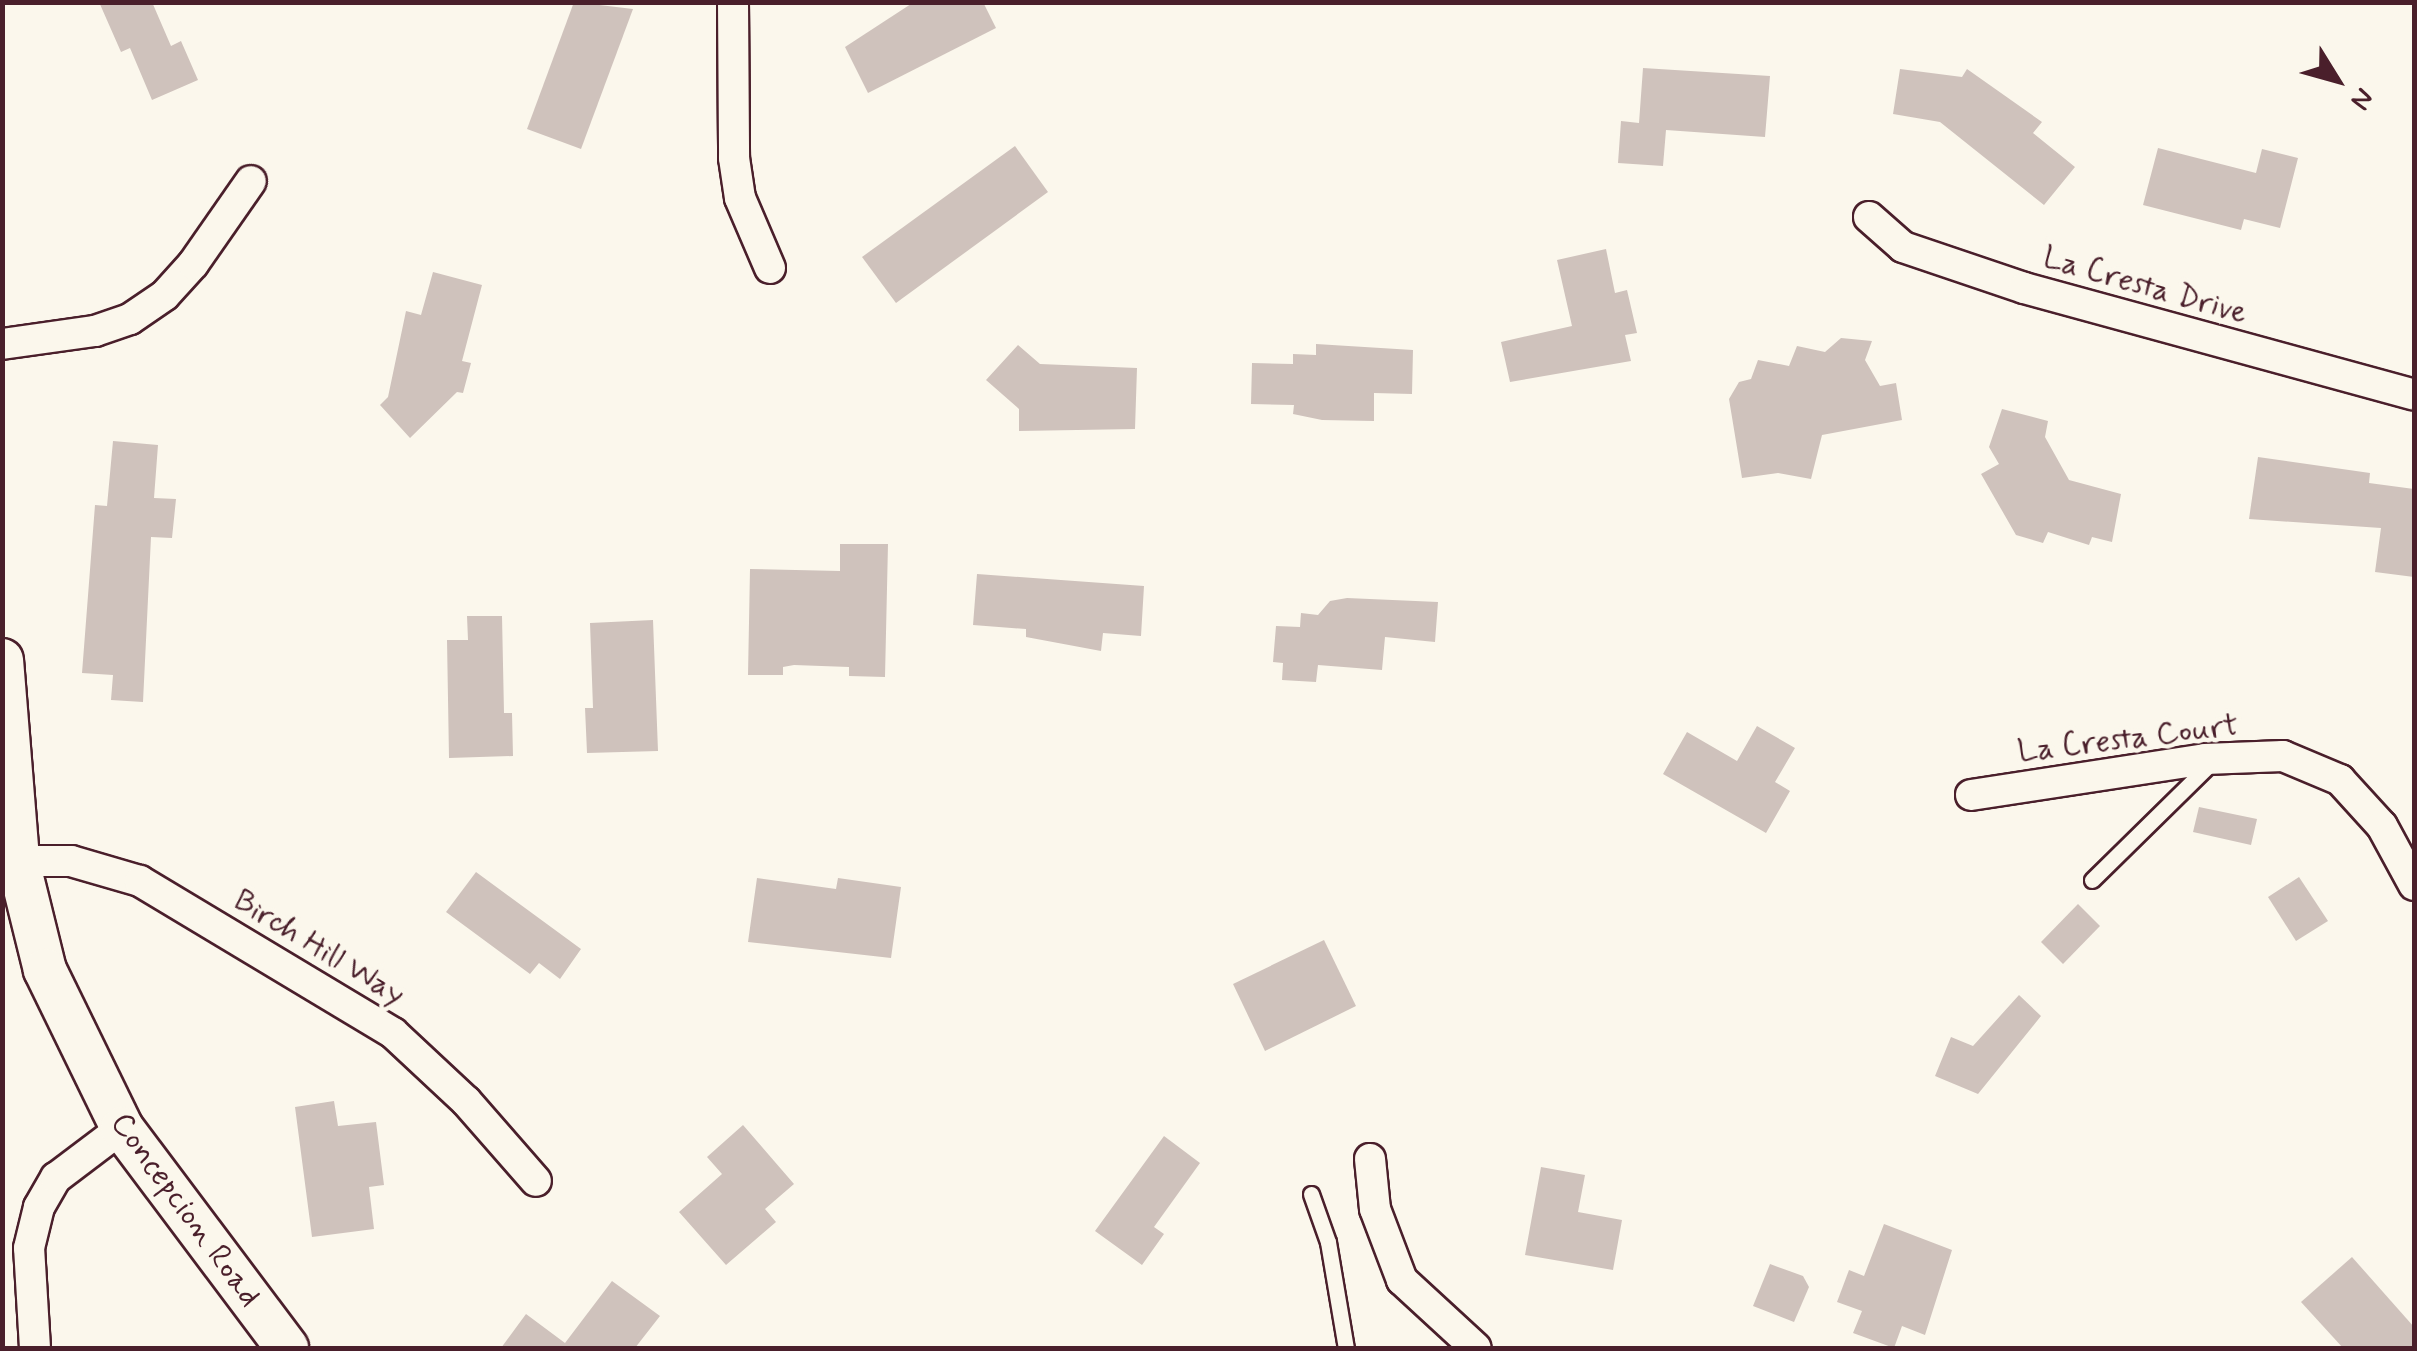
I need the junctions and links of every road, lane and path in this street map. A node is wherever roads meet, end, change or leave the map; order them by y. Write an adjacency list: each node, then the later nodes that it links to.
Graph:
1 (733, 2): 4 (street)
2 (252, 181): 5 (street)
3 (1870, 216): 6 (street, La Cresta Drive)
4 (770, 268)
5 (2, 344)
6 (2414, 395)
7 (2, 660): 9 (street, Concepcion Road)
8 (2215, 759): 10 (street, La Cresta Court); 12 (lane); 13 (street, La Cresta Court)
9 (6, 790): 11 (street, Concepcion Road)
10 (1971, 795)
11 (18, 861): 14 (street, Concepcion Road); 16 (street, Birch Hill Way)
12 (2092, 880)
13 (2414, 885)
14 (122, 1128): 18 (street); 19 (street, Concepcion Road)
15 (1370, 1159): 21 (street)
16 (536, 1181)
17 (1312, 1194): 20 (lane)
18 (35, 1348)
19 (287, 1348)
20 (1346, 1348)
21 (1476, 1348)

